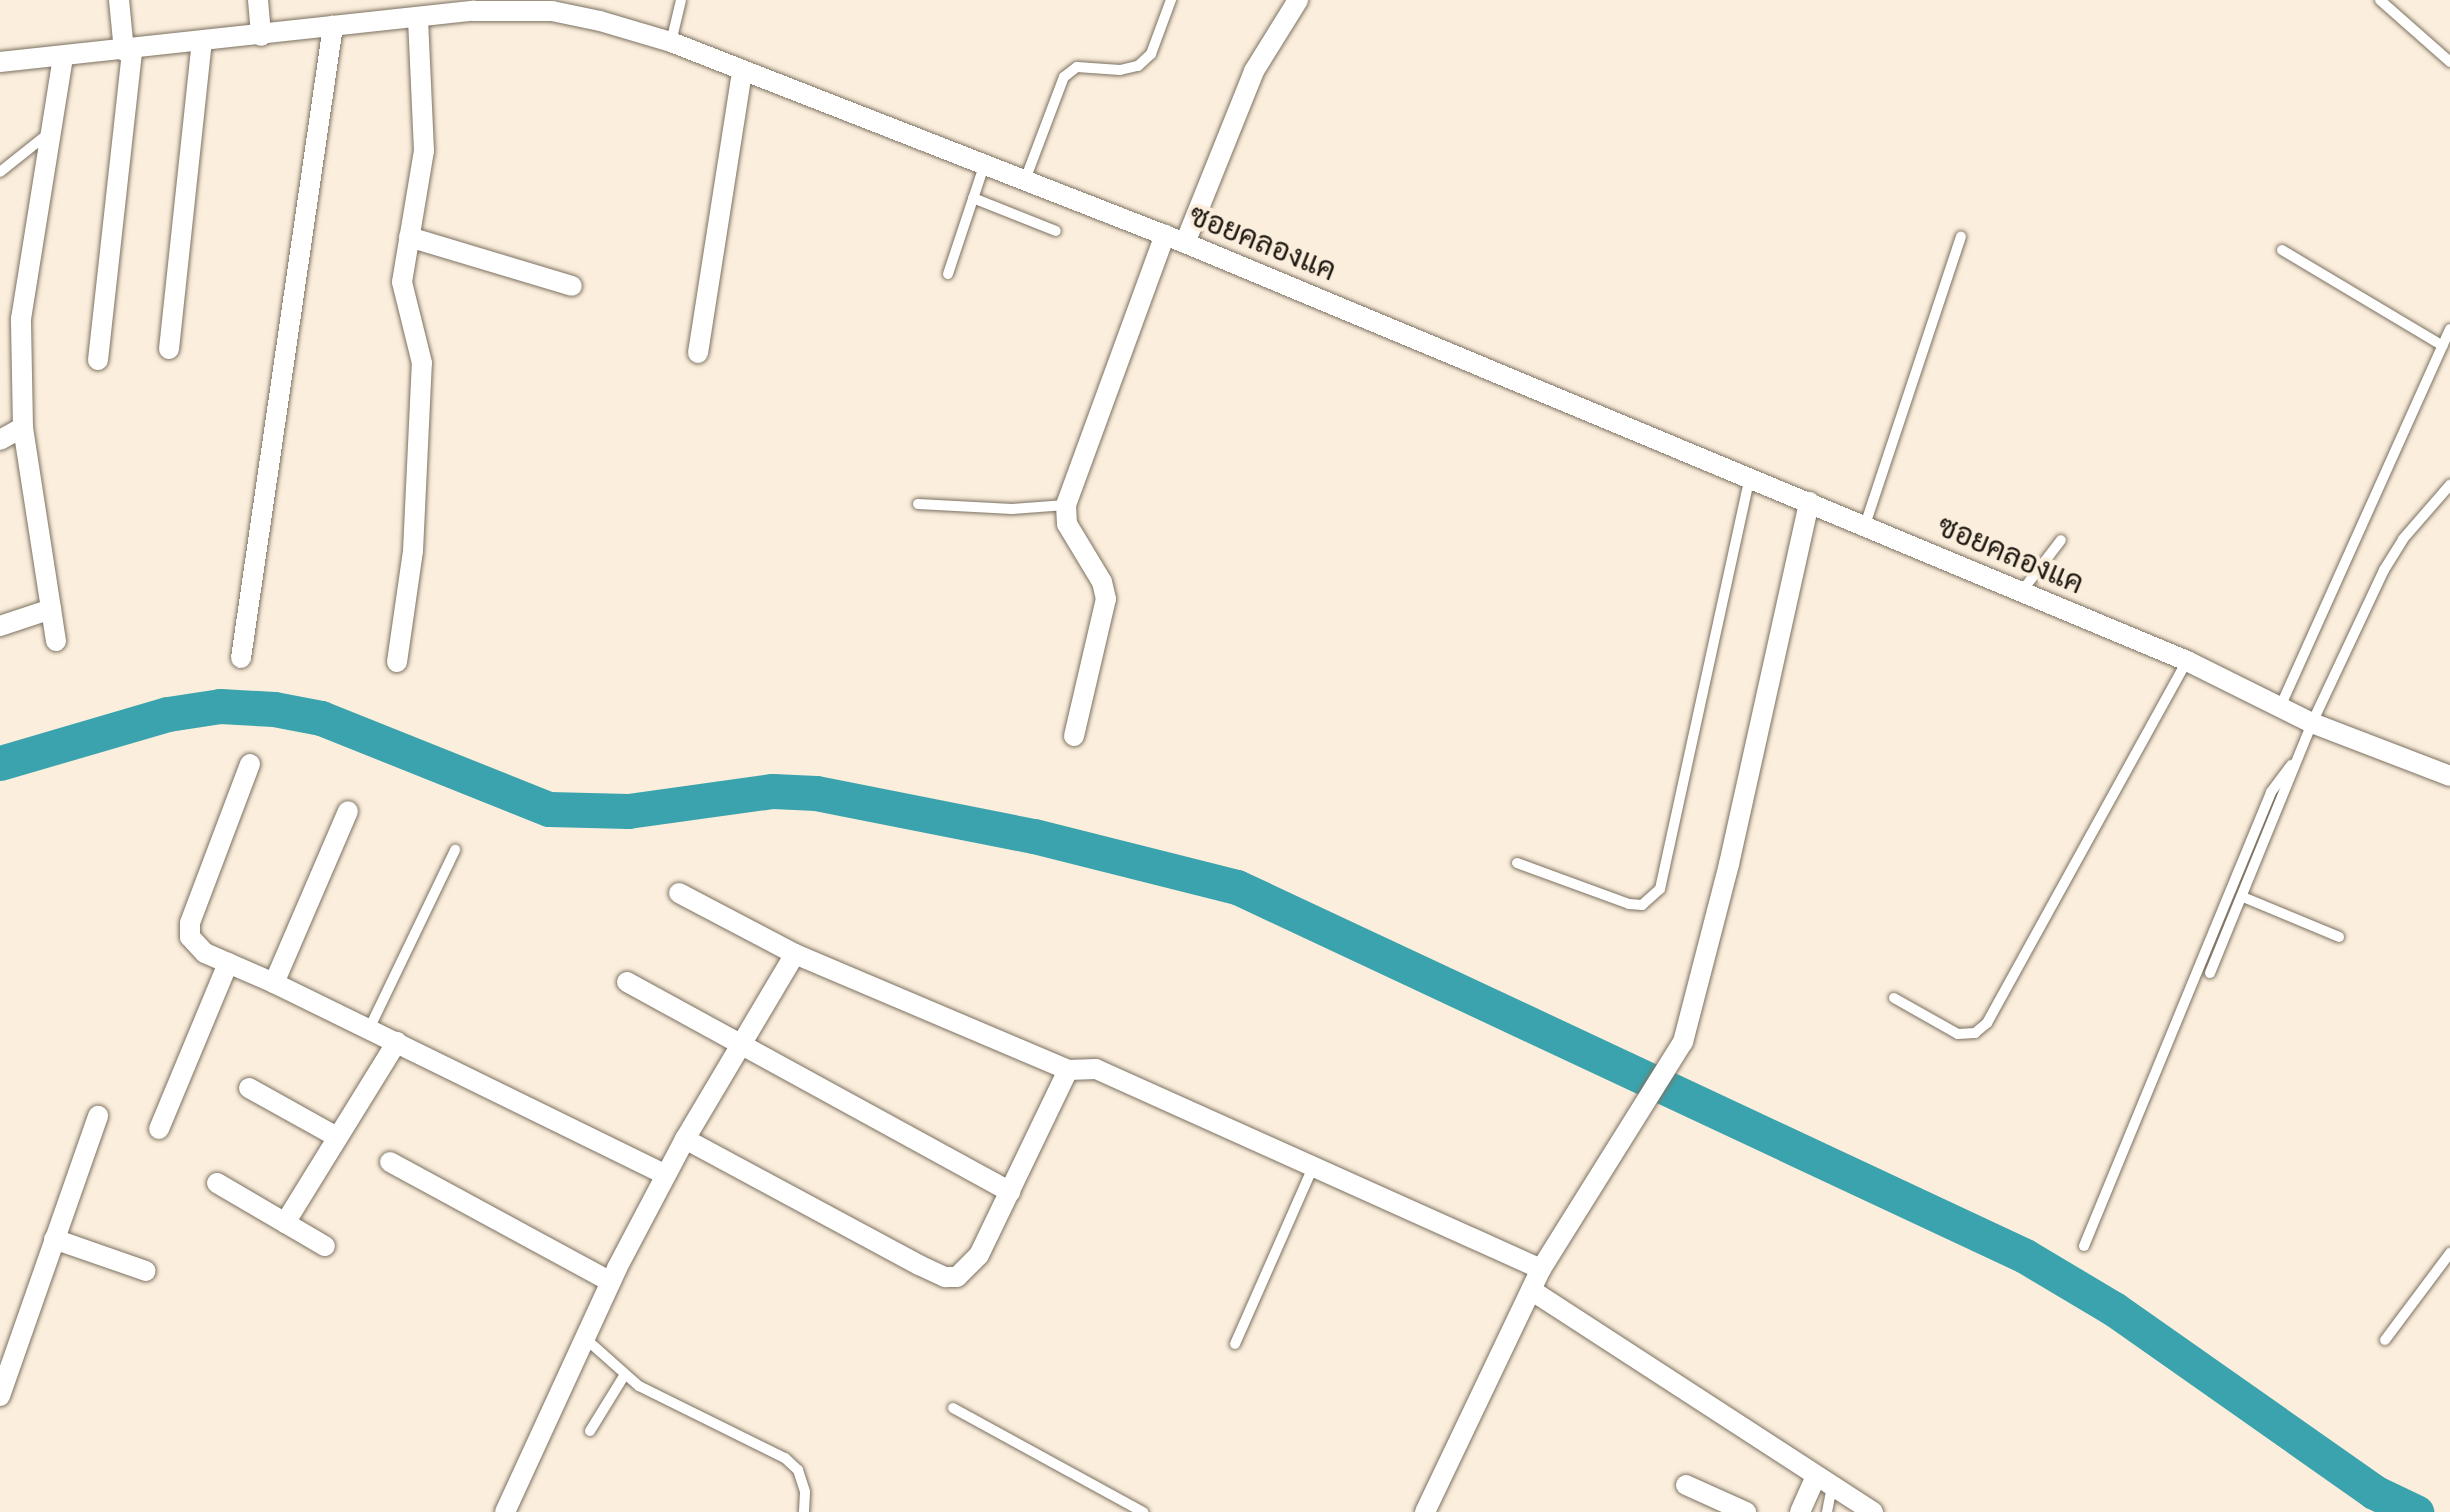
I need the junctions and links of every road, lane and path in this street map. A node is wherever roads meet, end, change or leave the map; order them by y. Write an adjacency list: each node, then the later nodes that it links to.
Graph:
1 (119, 0): 14 (street)
2 (258, 0): 11 (street)
3 (681, 0): 13 (lane)
4 (1170, 0): 22 (lane)
5 (1298, 0): 28 (street)
6 (2380, 0): 17 (lane)
7 (452, 7): 8 (street, ซอยคลองแค); 9 (street, ซอยคลองแค)
8 (576, 8): 13 (street, ซอยคลองแค)
9 (418, 17): 10 (street, ซอยคลองแค); 26 (street)
10 (332, 26): 11 (street, ซอยคลองแค); 50 (street)
11 (261, 36): 12 (street, ซอยคลองแค)
12 (202, 42): 14 (street, ซอยคลองแค); 34 (street)
13 (671, 42): 18 (street, ซอยคลองแค)
14 (128, 51): 15 (street, ซอยคลองแค); 36 (street)
15 (64, 57): 16 (street, ซอยคลองแค); 19 (street)
16 (0, 62)
17 (2450, 62)
18 (742, 71): 20 (street, ซอยคลองแค); 35 (street)
19 (54, 130): 21 (lane); 37 (street)
20 (986, 162): 22 (street, ซอยคลองแค); 23 (lane)
21 (0, 172)
22 (1024, 180): 25 (street, ซอยคลองแค)
23 (974, 198): 24 (lane); 30 (lane)
24 (1056, 231)
25 (1165, 234): 28 (street, ซอยคลองแค); 43 (street)
26 (410, 237): 31 (street); 52 (street)
27 (1961, 237): 44 (lane)
28 (1186, 242): 39 (street, ซอยคลองแค)
29 (2282, 250): 33 (lane)
30 (948, 274)
31 (572, 286)
32 (2450, 330): 33 (lane)
33 (2443, 346): 53 (lane)
34 (169, 349)
35 (698, 353)
36 (98, 360)
37 (23, 427): 38 (street); 47 (street)
38 (0, 440)
39 (1750, 477): 41 (street, ซอยคลองแค); 61 (lane)
40 (2450, 485): 54 (lane)
41 (1809, 502): 44 (street, ซอยคลองแค); 90 (street)
42 (918, 504): 43 (lane)
43 (1066, 504): 55 (street)
44 (1865, 525): 46 (street, ซอยคลองแค)
45 (2061, 540): 46 (lane)
46 (2022, 591): 51 (street, ซอยคลองแค)
47 (52, 610): 48 (street); 49 (street)
48 (0, 626)
49 (56, 641)
50 (241, 658)
51 (2188, 660): 53 (street, ซอยคลองแค); 70 (lane)
52 (397, 662)
53 (2281, 706): 54 (street, ซอยคลองแค)
54 (2312, 723): 56 (lane); 58 (street, ซอยคลองแค)
55 (1074, 736)
56 (2298, 757): 63 (lane); 88 (lane)
57 (250, 764): 66 (street)
58 (2450, 776)
59 (348, 811): 68 (street)
60 (456, 850): 71 (lane)
61 (1517, 863)
62 (679, 893): 65 (street)
63 (2243, 897): 64 (lane); 67 (lane)
64 (2339, 937)
65 (795, 954): 73 (street); 74 (street)
66 (228, 963): 68 (street); 77 (street)
67 (2210, 973)
68 (274, 982): 71 (street)
69 (628, 982): 73 (street)
70 (1894, 998)
71 (368, 1030): 72 (street)
72 (396, 1042): 78 (street); 82 (street)
73 (739, 1044): 79 (street); 84 (street)
74 (1068, 1070): 81 (street); 84 (street)
75 (249, 1088): 78 (street)
76 (98, 1116): 86 (street)
77 (159, 1129)
78 (336, 1137): 85 (street)
79 (685, 1139): 82 (street); 84 (street)
80 (390, 1162): 92 (street)
81 (1313, 1166): 90 (street); 96 (lane)
82 (666, 1175): 92 (street)
83 (217, 1183): 85 (street)
84 (1010, 1192)
85 (285, 1223): 87 (street)
86 (54, 1238): 91 (street); 98 (street)
87 (325, 1246)
88 (2084, 1246)
89 (2450, 1253): 95 (lane)
90 (1541, 1269): 93 (street)
91 (146, 1271)
92 (610, 1282): 94 (street)
93 (1531, 1290): 101 (street); 106 (street)
94 (586, 1340): 97 (lane); 103 (street)
95 (2385, 1340)
96 (1234, 1344)
97 (624, 1376): 100 (lane); 104 (lane)
98 (0, 1396)
99 (953, 1408): 105 (lane)
100 (590, 1432)
101 (1824, 1481): 108 (street); 109 (lane); 110 (street)
102 (1686, 1486): 107 (street)
103 (505, 1512)
104 (804, 1512)
105 (1143, 1512)
106 (1425, 1512)
107 (1746, 1512)
108 (1800, 1512)
109 (1826, 1512)
110 (1872, 1512)

